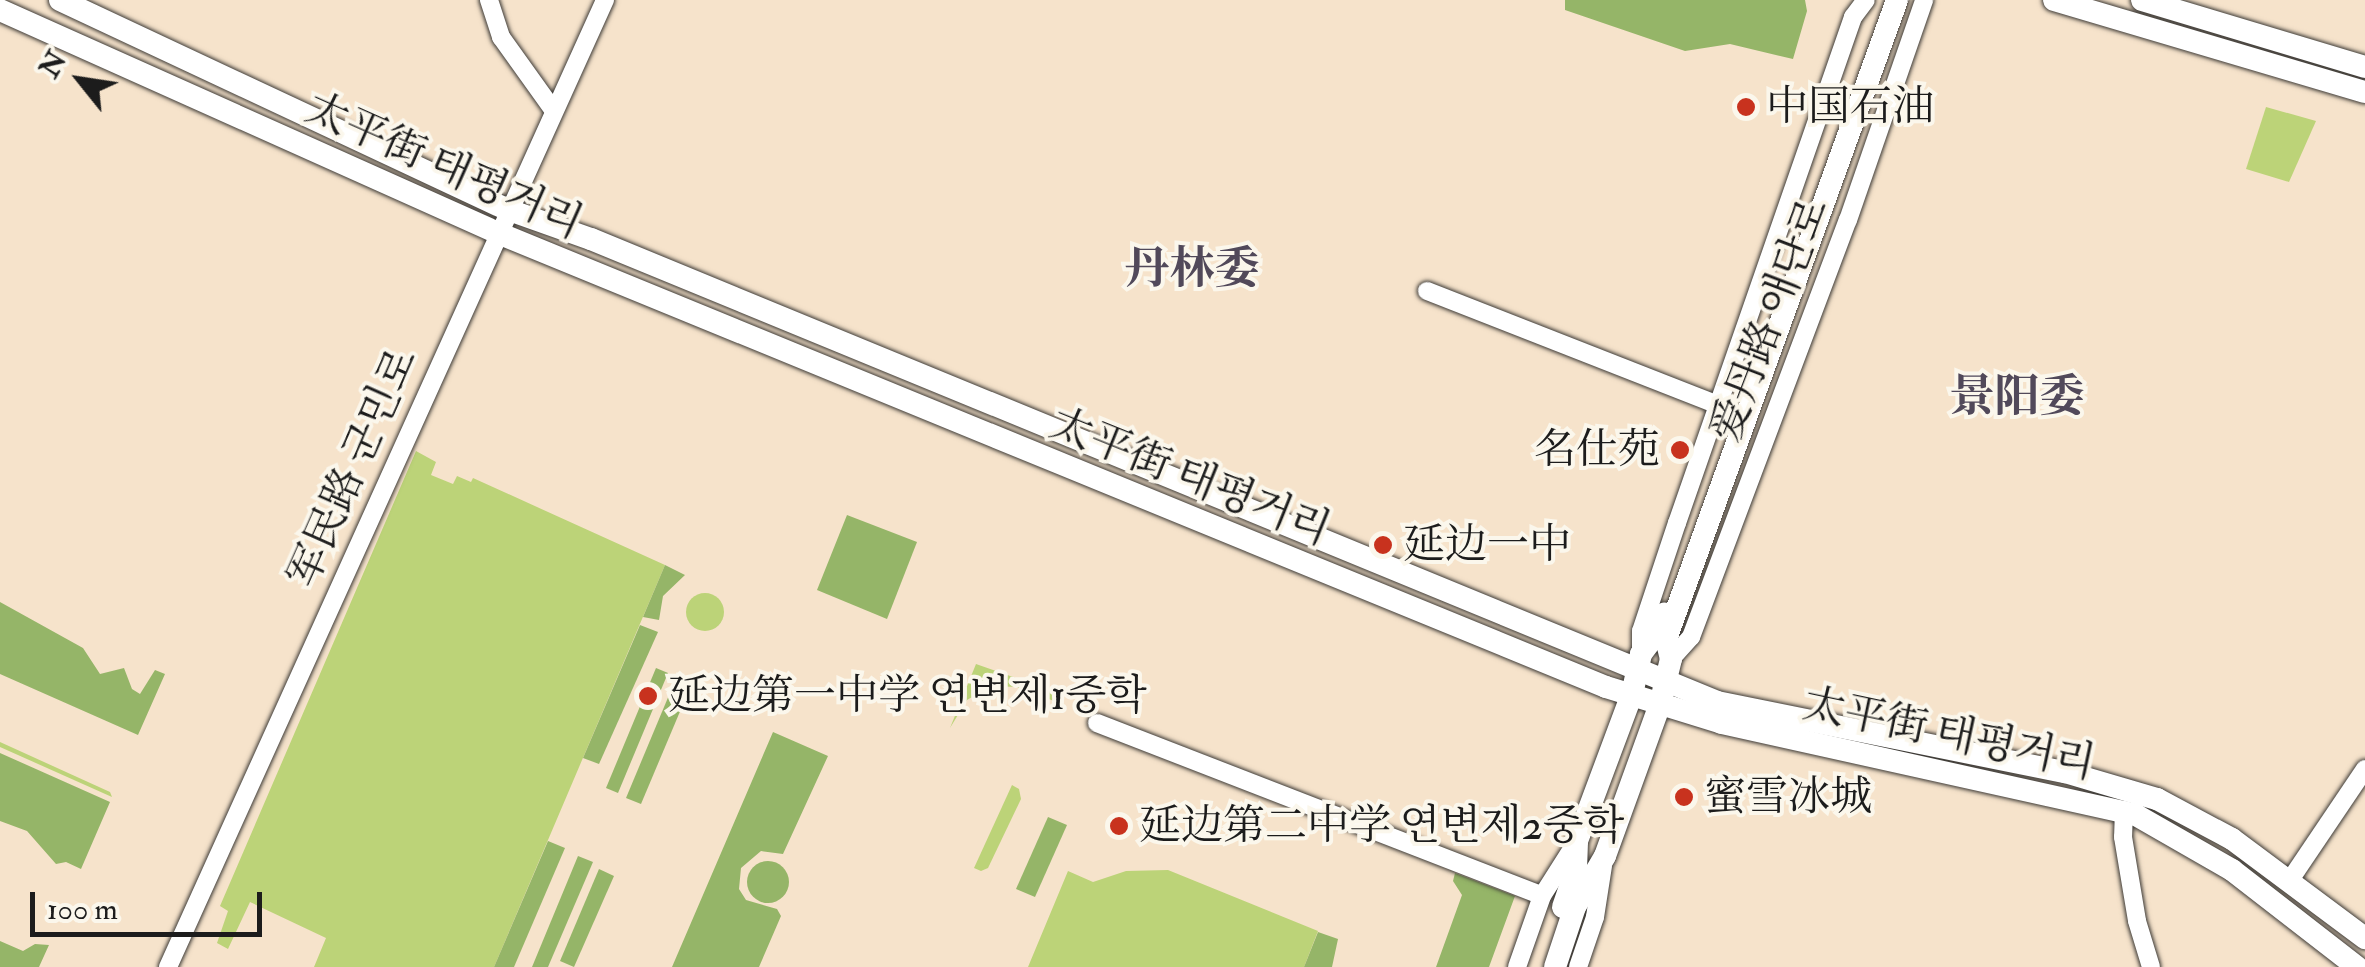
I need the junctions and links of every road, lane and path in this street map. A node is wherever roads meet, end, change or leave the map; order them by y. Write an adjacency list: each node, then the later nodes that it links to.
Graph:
1 (60, 0): 14 (main road, 太平街 태평거리)
2 (490, 0): 13 (street)
3 (604, 0): 13 (street, 军民路 군민로)
4 (1866, 0): 17 (street, 爱丹路 애단로)
5 (1882, 0): 18 (main road, 爱丹路 애단로)
6 (1896, 0): 19 (main road, 爱丹路 애단로)
7 (1924, 0): 19 (street, 爱丹路 애단로)
8 (2054, 0): 12 (main road)
9 (2142, 0): 11 (main road)
10 (0, 10): 15 (main road, 太平街 태평거리)
11 (2365, 67)
12 (2365, 92)
13 (554, 111): 14 (street, 军民路 군민로)
14 (509, 210): 15 (street, 军民路 군민로); 18 (main road, 太平街 태평거리)
15 (498, 233): 20 (main road, 太平街 태평거리); 32 (street, 军民路 군민로)
16 (1427, 291): 17 (street)
17 (1718, 405): 18 (street, 爱丹路 애단로)
18 (1640, 661): 19 (main road, 太平街 태평거리); 20 (main road, 爱丹路 애단로)
19 (1668, 669): 21 (main road, 爱丹路 애단로); 29 (main road, 太平街 태평거리)
20 (1632, 694): 21 (main road, 太平街 태평거리); 23 (main road, 爱丹路 애단로)
21 (1660, 704): 24 (main road, 爱丹路 애단로); 26 (main road, 太平街 태평거리)
22 (1097, 723): 30 (street)
23 (1610, 753): 24 (main road); 27 (main road, 爱丹路 애단로)
24 (1638, 763): 28 (main road, 爱丹路 애단로)
25 (2365, 769): 29 (street)
26 (2124, 810): 37 (street); 38 (main road, 太平街 태평거리)
27 (1577, 840): 30 (street, 爱丹路 애단로); 34 (main road, 爱丹路 애단로)
28 (1604, 856): 35 (main road, 爱丹路 애단로); 36 (street, 爱丹路 애단로)
29 (2290, 880): 31 (main road, 太平街 태평거리)
30 (1542, 896): 33 (street, 爱丹路 애단로)
31 (2365, 938)
32 (168, 967)
33 (1517, 967)
34 (1542, 967)
35 (1555, 967)
36 (1578, 967)
37 (2150, 967)
38 (2357, 967)

